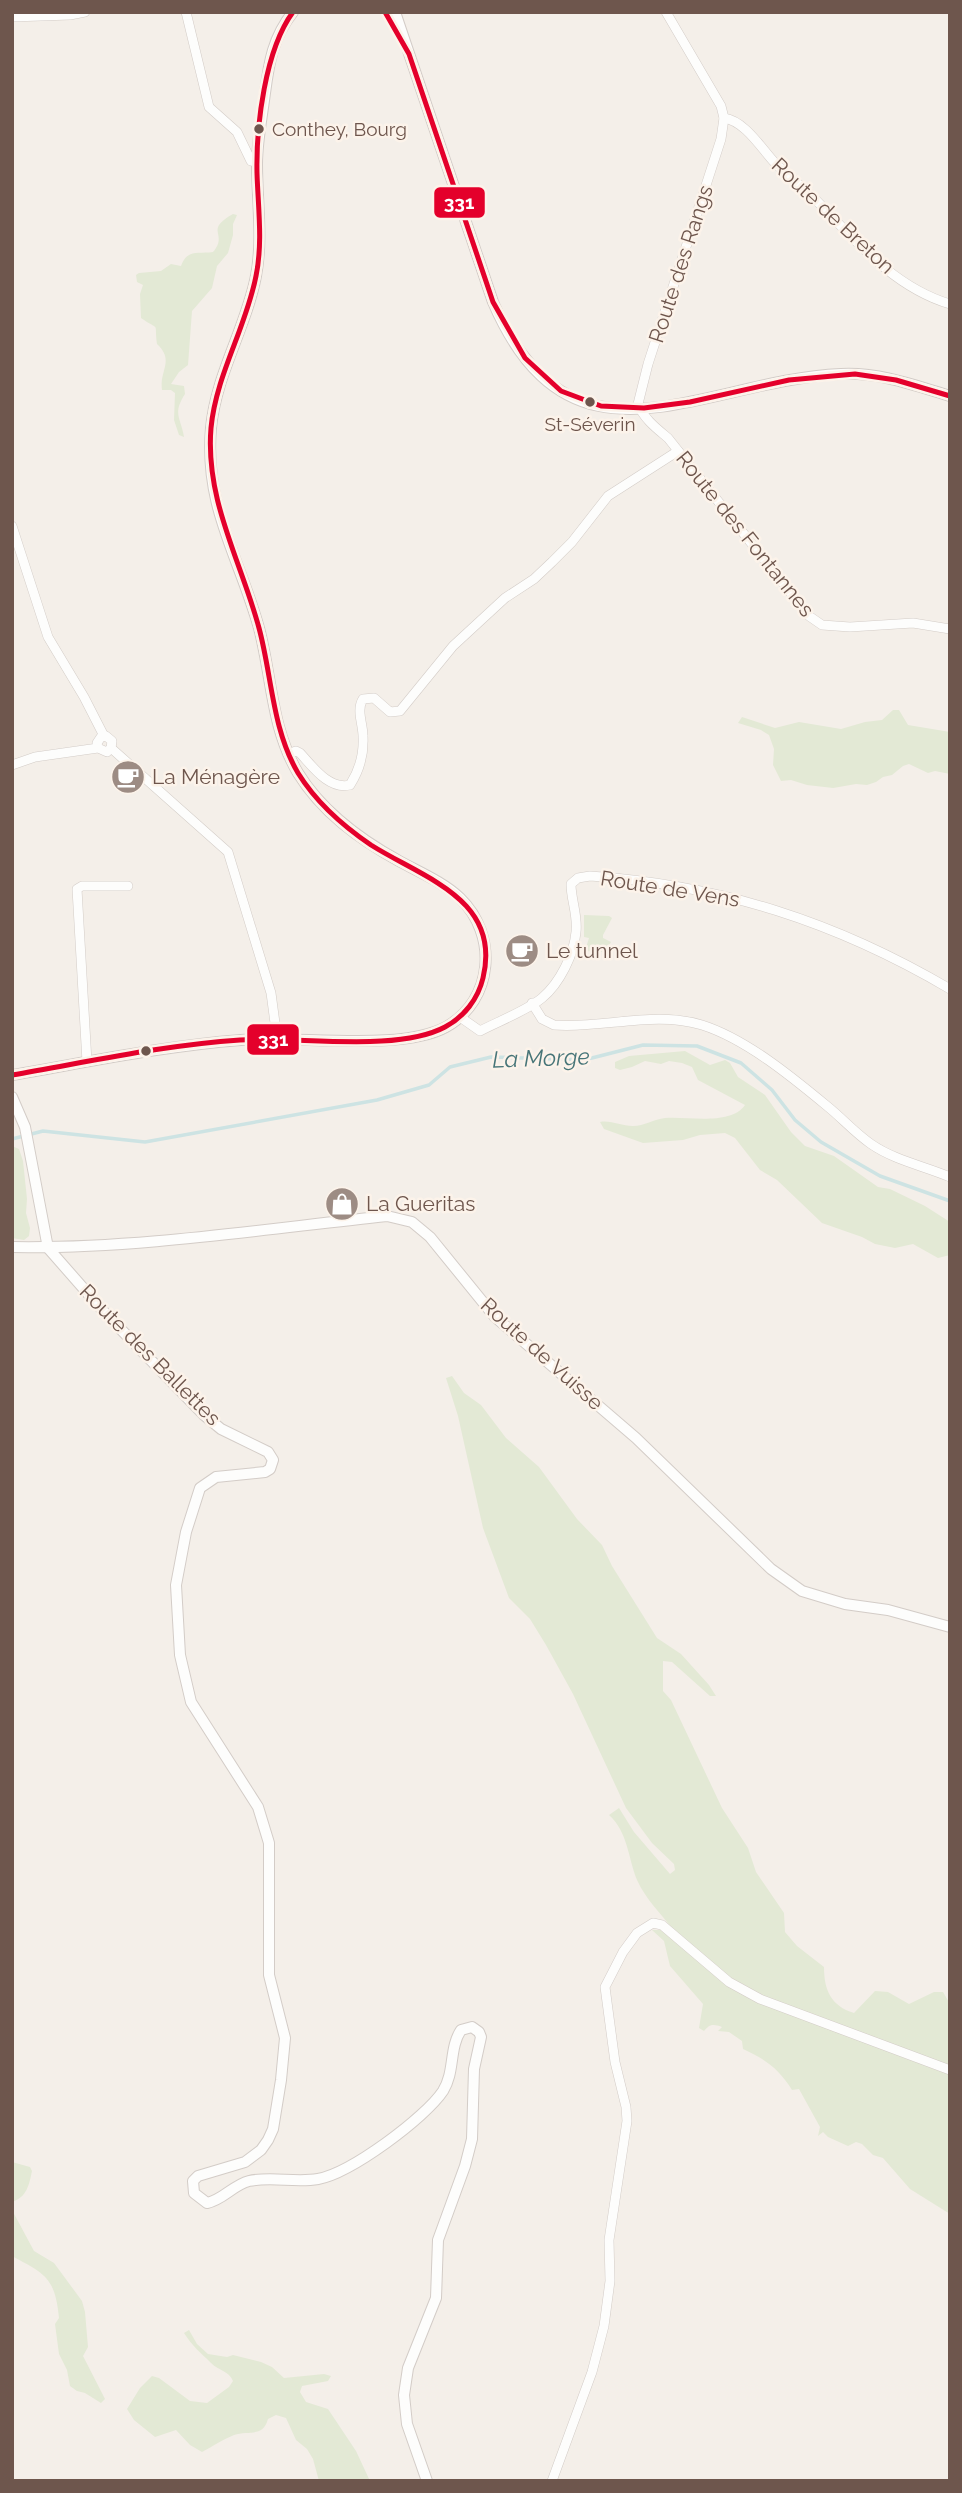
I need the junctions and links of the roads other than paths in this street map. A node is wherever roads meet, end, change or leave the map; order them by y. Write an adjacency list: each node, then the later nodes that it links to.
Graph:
1 (85, 12): 7 (street)
2 (186, 12): 10 (street)
3 (293, 12): 10 (street)
4 (385, 12): 8 (street)
5 (395, 12): 8 (street)
6 (666, 12): 9 (street)
7 (12, 17)
8 (404, 42): 13 (street)
9 (724, 118): 11 (street, Route de Breton); 13 (street, Route des Rangs)
10 (257, 162): 20 (street)
11 (950, 304)
12 (950, 397): 13 (street)
13 (639, 409): 14 (street, Route des Fontannes)
14 (677, 450): 16 (street, Route des Fontannes); 20 (street)
15 (12, 526): 17 (street)
16 (950, 629)
17 (104, 736): 18 (street); 19 (street)
18 (98, 748): 19 (street); 21 (street)
19 (111, 748): 26 (street)
20 (288, 754): 25 (street)
21 (12, 765)
22 (128, 886): 27 (street)
23 (950, 989): 24 (street, Route de Vens)
24 (532, 1003): 25 (street); 30 (street)
25 (460, 1017): 26 (street)
26 (277, 1038): 27 (street)
27 (87, 1062): 28 (street)
28 (12, 1075)
29 (12, 1097): 32 (street)
30 (950, 1177)
31 (12, 1247): 32 (street, Route de Vuisse)
32 (48, 1248): 33 (street, Route de Vuisse); 35 (street, Route des Ballettes)
33 (950, 1627)
34 (950, 2070): 36 (street)
35 (427, 2481)
36 (552, 2481)

